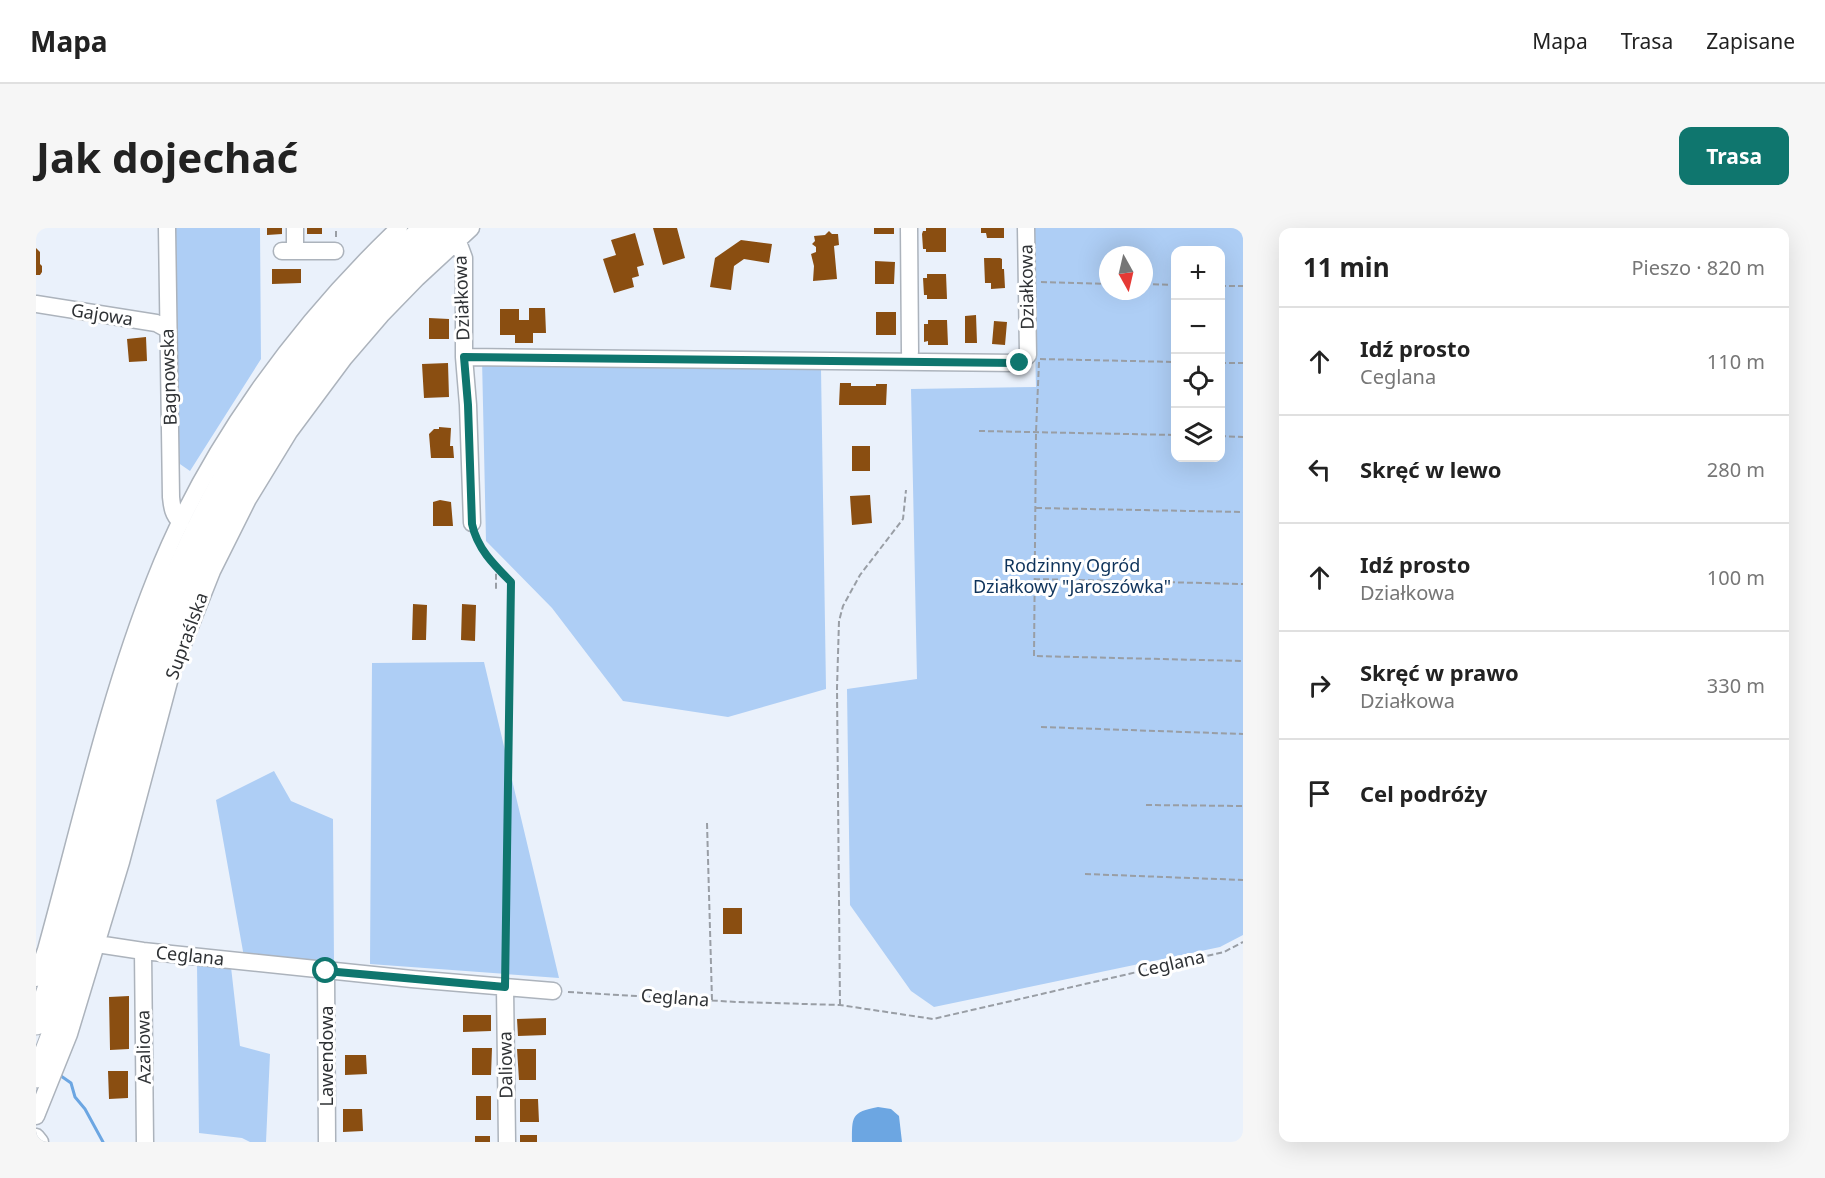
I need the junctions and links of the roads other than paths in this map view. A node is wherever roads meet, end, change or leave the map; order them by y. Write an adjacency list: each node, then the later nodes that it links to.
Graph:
1 (166, 228): 11 (street, Bagnowska)
2 (295, 228): 9 (street)
3 (399, 228): 14 (street)
4 (424, 228): 22 (main road)
5 (471, 228): 8 (street, Supraślska)
6 (909, 228): 12 (street)
7 (1026, 228): 13 (street, Działkowa)
8 (453, 234): 13 (street, Działkowa); 16 (street, Supraślska); 23 (main road)
9 (335, 251)
10 (36, 304): 11 (street, Gajowa)
11 (167, 329): 14 (street, Bagnowska)
12 (910, 352)
13 (464, 357): 15 (street, Działkowa)
14 (181, 522): 19 (street)
15 (472, 524)
16 (98, 944): 17 (street, Ceglana); 24 (street, Supraślska)
17 (143, 951): 18 (street, Ceglana); 27 (street, Azaliowa)
18 (326, 971): 20 (street, Ceglana); 28 (street, Lawendowa)
19 (36, 978)
20 (505, 987): 21 (street, Ceglana); 29 (street, Daliowa)
21 (553, 991)
22 (36, 1024)
23 (36, 1077)
24 (36, 1116)
25 (36, 1137): 26 (street)
26 (40, 1142)
27 (145, 1142)
28 (327, 1142)
29 (507, 1142)

